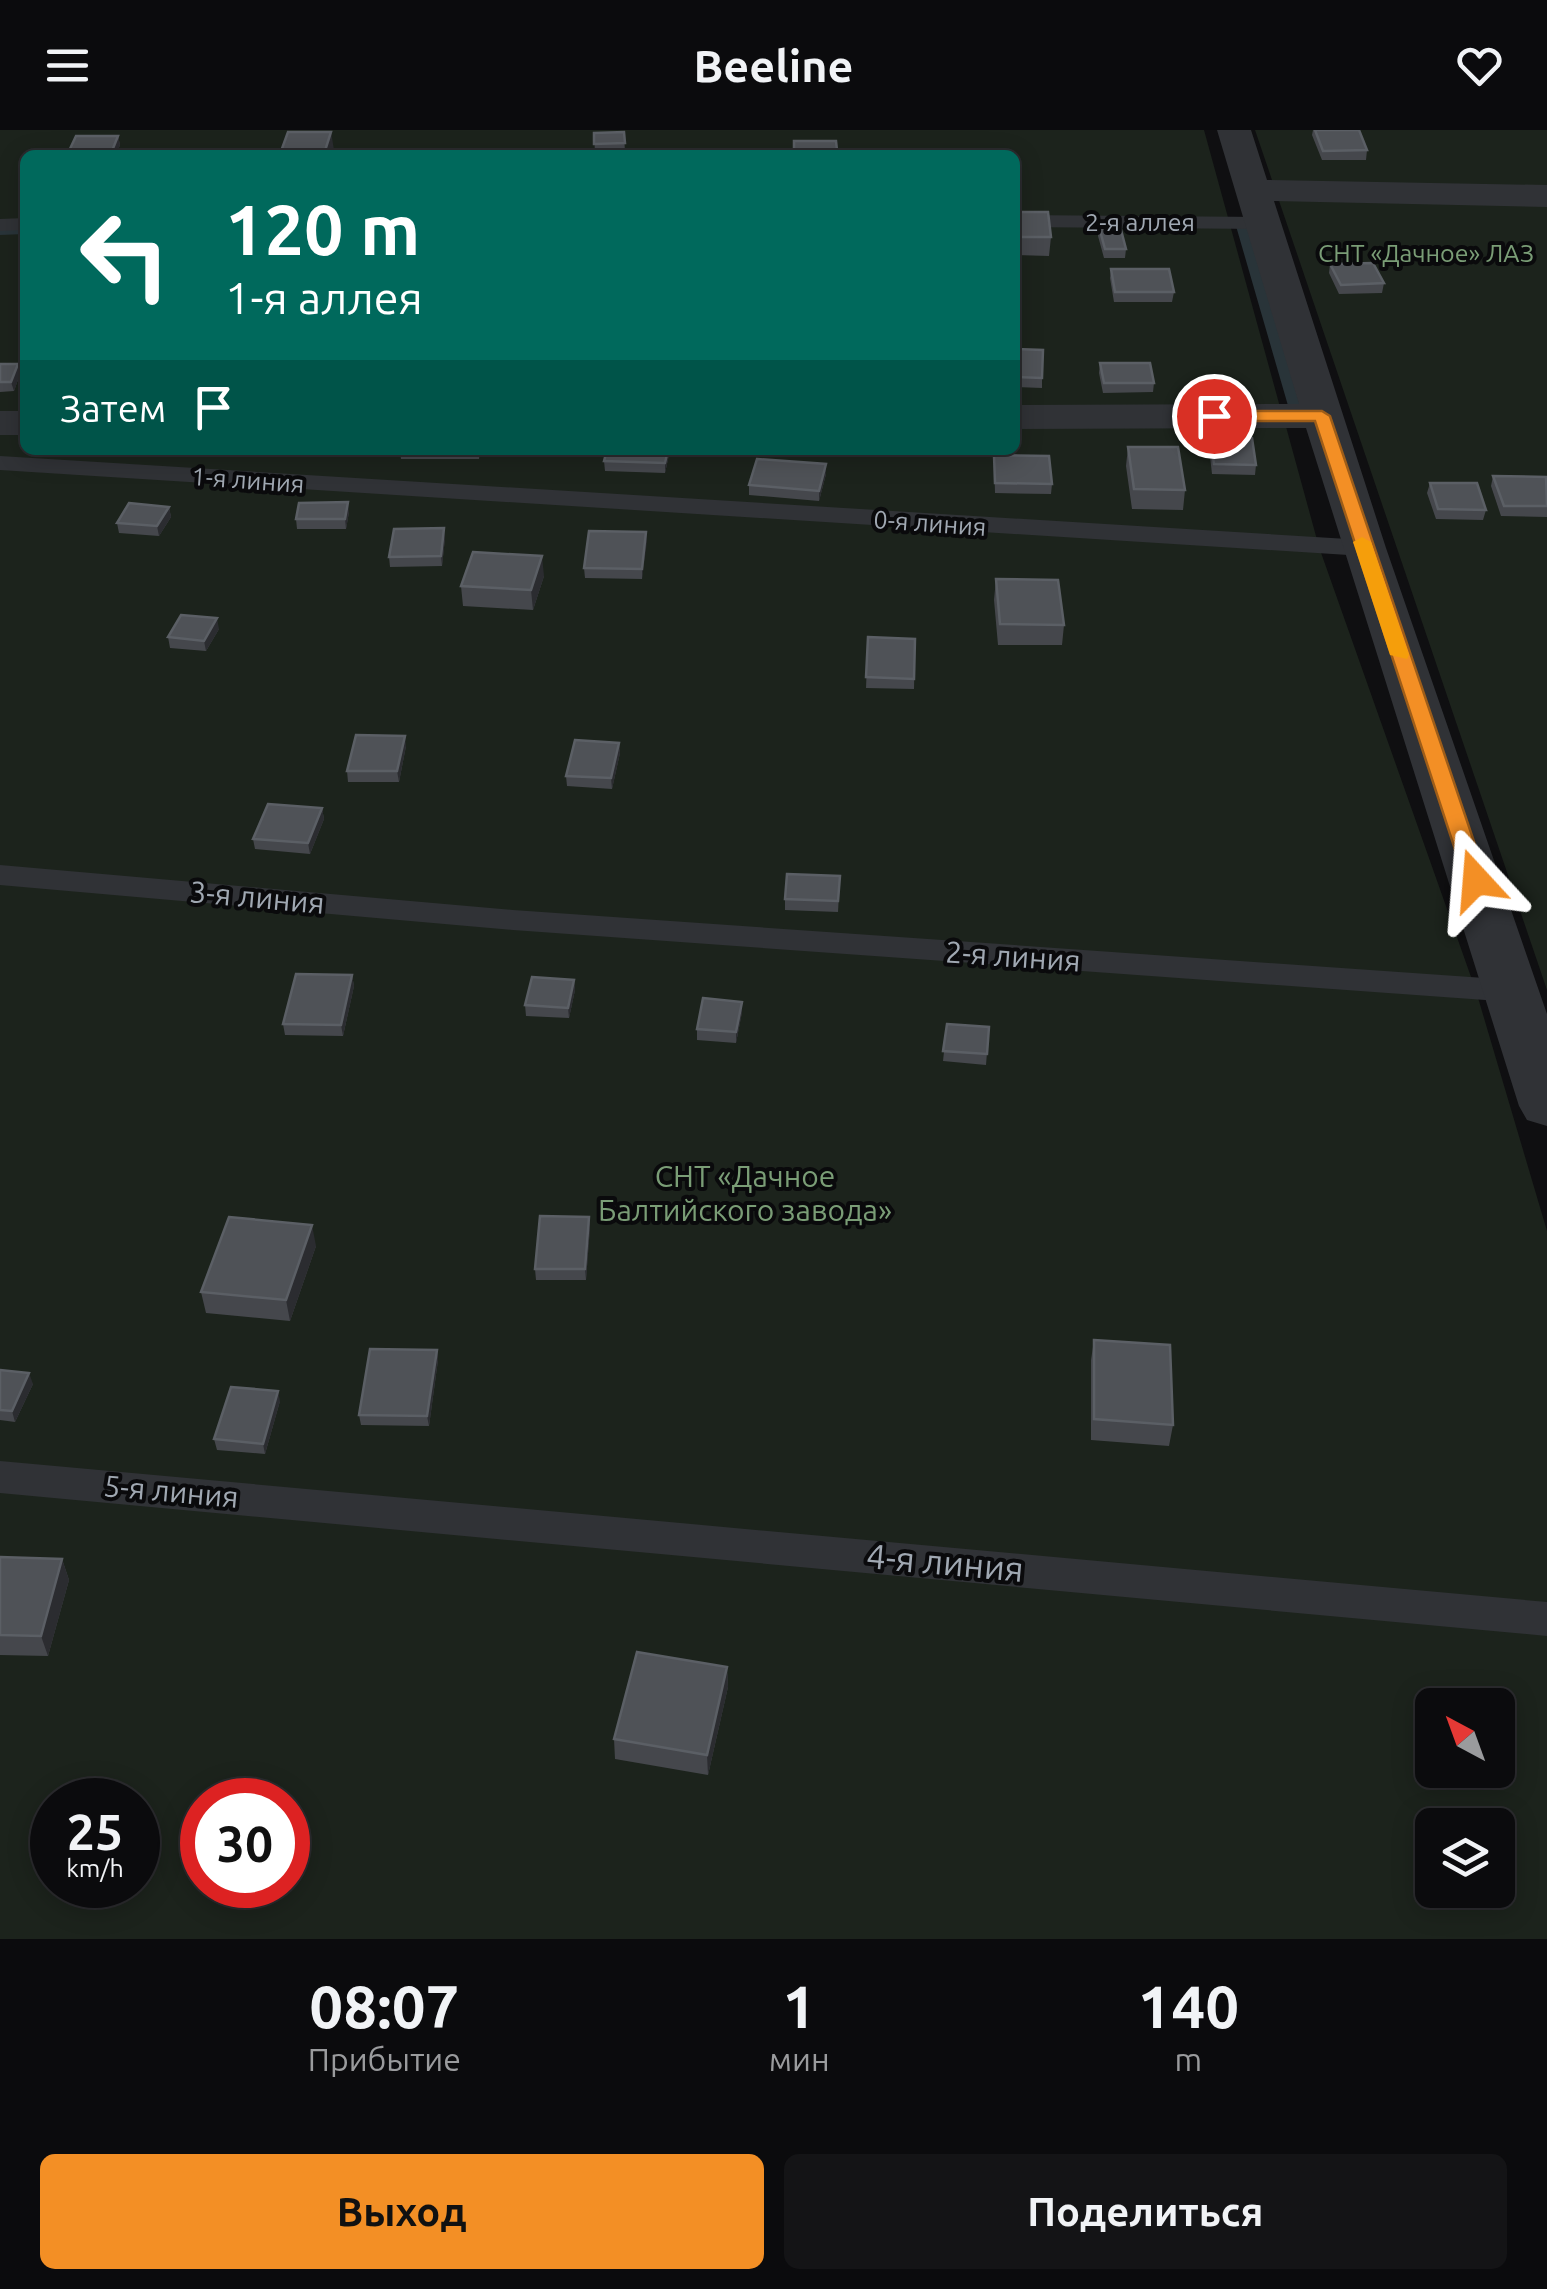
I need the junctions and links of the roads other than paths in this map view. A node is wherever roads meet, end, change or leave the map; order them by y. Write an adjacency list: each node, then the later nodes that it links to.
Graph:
1 (1234, 130): 3 (street)
2 (1547, 196): 3 (street)
3 (1260, 207): 4 (lane, 2-я аллея); 5 (street)
4 (1020, 222)
5 (1322, 416): 6 (street); 9 (street)
6 (1020, 417)
7 (0, 463): 8 (lane, 1-я линия)
8 (496, 496): 9 (lane, 0-я линия)
9 (1364, 548): 12 (street)
10 (0, 875): 11 (lane, 3-я линия)
11 (514, 920): 12 (lane, 2-я линия)
12 (1514, 991): 13 (street)
13 (1547, 1106)
14 (0, 1477): 15 (lane, 5-я линия)
15 (343, 1507): 16 (lane, 4-я линия)
16 (1547, 1620)

